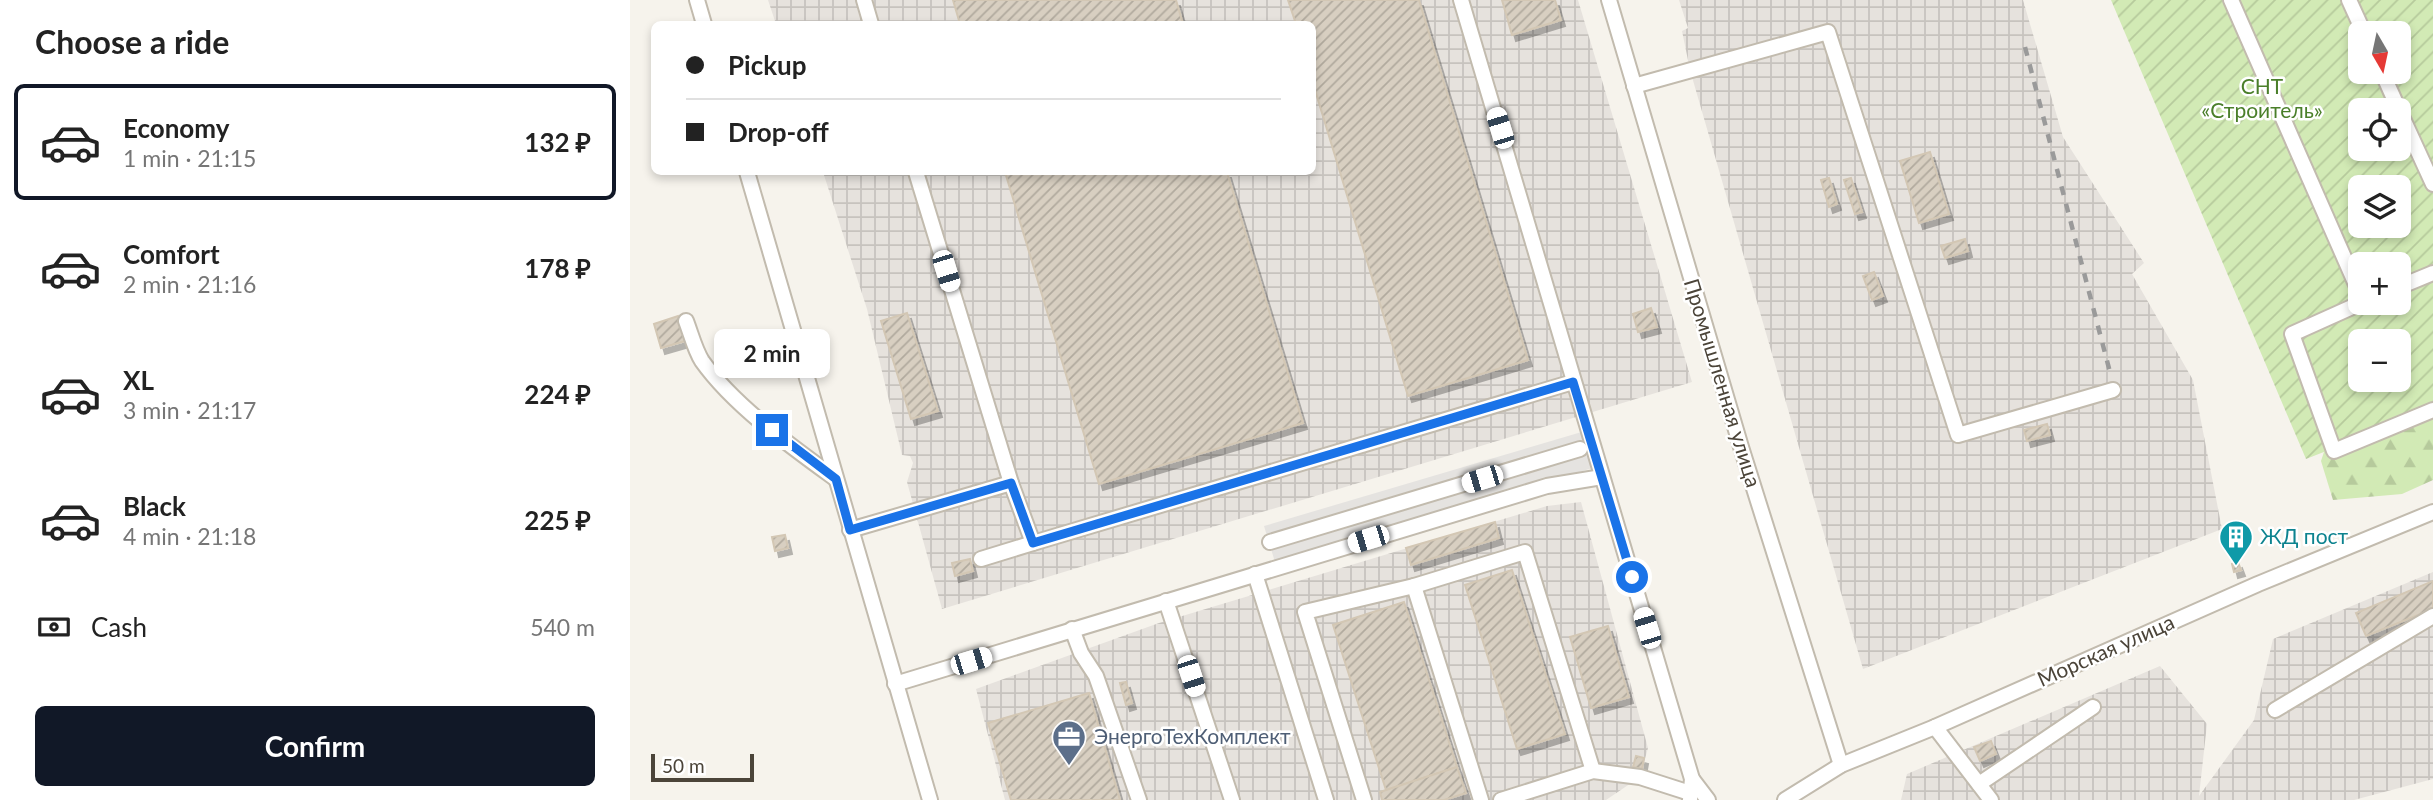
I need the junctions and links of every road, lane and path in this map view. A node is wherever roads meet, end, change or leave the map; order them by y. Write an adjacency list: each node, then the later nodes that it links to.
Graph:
1 (697, 0): 7 (street)
2 (864, 0): 8 (street)
3 (1461, 0): 20 (street)
4 (1609, 0): 10 (street, Промышленная улица)
5 (2231, 0): 15 (street)
6 (2349, 0): 9 (street)
7 (703, 21)
8 (870, 21)
9 (2359, 21)
10 (1634, 86): 21 (street); 43 (street, Промышленная улица)
11 (2411, 136): 14 (street)
12 (748, 175): 25 (street)
13 (917, 175): 26 (street)
14 (2433, 184)
15 (2348, 266)
16 (2433, 272): 17 (street)
17 (2411, 281)
18 (2348, 309): 22 (street)
19 (686, 321): 25 (street)
20 (1573, 382): 24 (street); 32 (street)
21 (2113, 390)
22 (2433, 410)
23 (1580, 449): 27 (street)
24 (1602, 477): 30 (street); 46 (street)
25 (836, 479): 29 (street)
26 (1011, 483): 29 (street); 32 (street)
27 (1383, 508): 30 (street); 31 (street)
28 (2433, 512): 42 (street, Морская улица)
29 (850, 530): 39 (street)
30 (1391, 532): 34 (street)
31 (1270, 541)
32 (1033, 543): 33 (street)
33 (981, 559)
34 (1255, 574): 36 (street); 51 (street)
35 (1414, 586): 44 (street); 52 (street); 53 (street)
36 (1166, 601): 38 (street); 50 (street)
37 (2433, 616): 41 (street)
38 (1072, 629): 39 (street); 49 (street)
39 (895, 684): 48 (street)
40 (2093, 707): 45 (street)
41 (2275, 710)
42 (1935, 727): 43 (street, Морская улица); 45 (street)
43 (1841, 765): 47 (street, Морская улица)
44 (1593, 771): 46 (street); 54 (street)
45 (1979, 784): 57 (street)
46 (1691, 791): 55 (street)
47 (1802, 796): 56 (street, Морская улица)
48 (930, 800)
49 (1139, 800)
50 (1232, 800)
51 (1325, 800)
52 (1364, 800)
53 (1481, 800)
54 (1501, 800)
55 (1708, 800)
56 (1784, 800)
57 (1991, 800)

